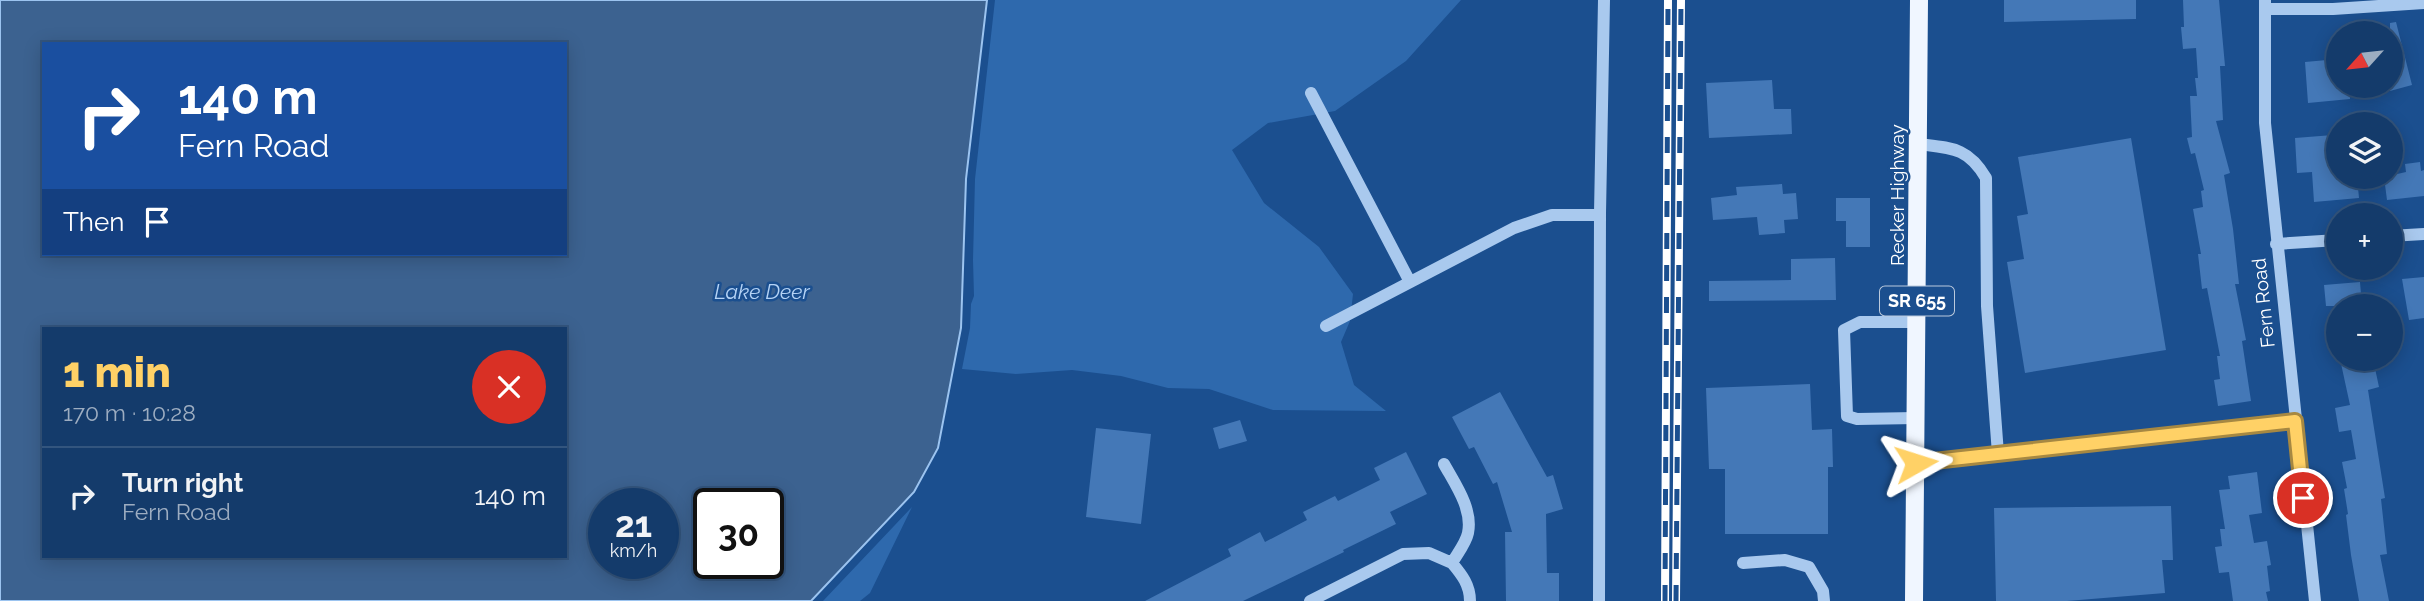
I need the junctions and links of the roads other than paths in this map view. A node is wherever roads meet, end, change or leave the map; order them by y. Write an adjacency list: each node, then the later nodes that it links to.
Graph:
1 (1604, 0): 7 (street)
2 (1919, 0): 6 (main road, Recker Highway / SR 655)
3 (2424, 3): 4 (street)
4 (2265, 5): 11 (street, Fern Road)
5 (1311, 93): 12 (street)
6 (1918, 144): 13 (main road, Recker Highway / SR 655); 17 (street)
7 (1600, 215): 12 (street); 24 (street)
8 (2424, 234): 9 (street)
9 (2403, 235)
10 (2326, 241): 11 (street)
11 (2276, 244): 16 (street, Fern Road)
12 (1410, 282): 14 (street)
13 (1917, 322): 15 (main road, Recker Highway / SR 655); 15 (street)
14 (1326, 326)
15 (1916, 418): 18 (main road, Recker Highway / SR 655)
16 (2295, 421): 17 (street); 27 (street, Fern Road)
17 (1998, 454): 18 (street)
18 (1916, 463): 26 (main road, Recker Highway / SR 655)
19 (1444, 464): 20 (street)
20 (1452, 563): 22 (street); 23 (street)
21 (1743, 564): 25 (street)
22 (1310, 601)
23 (1470, 601)
24 (1599, 601)
25 (1824, 601)
26 (1914, 601)
27 (2315, 601)

